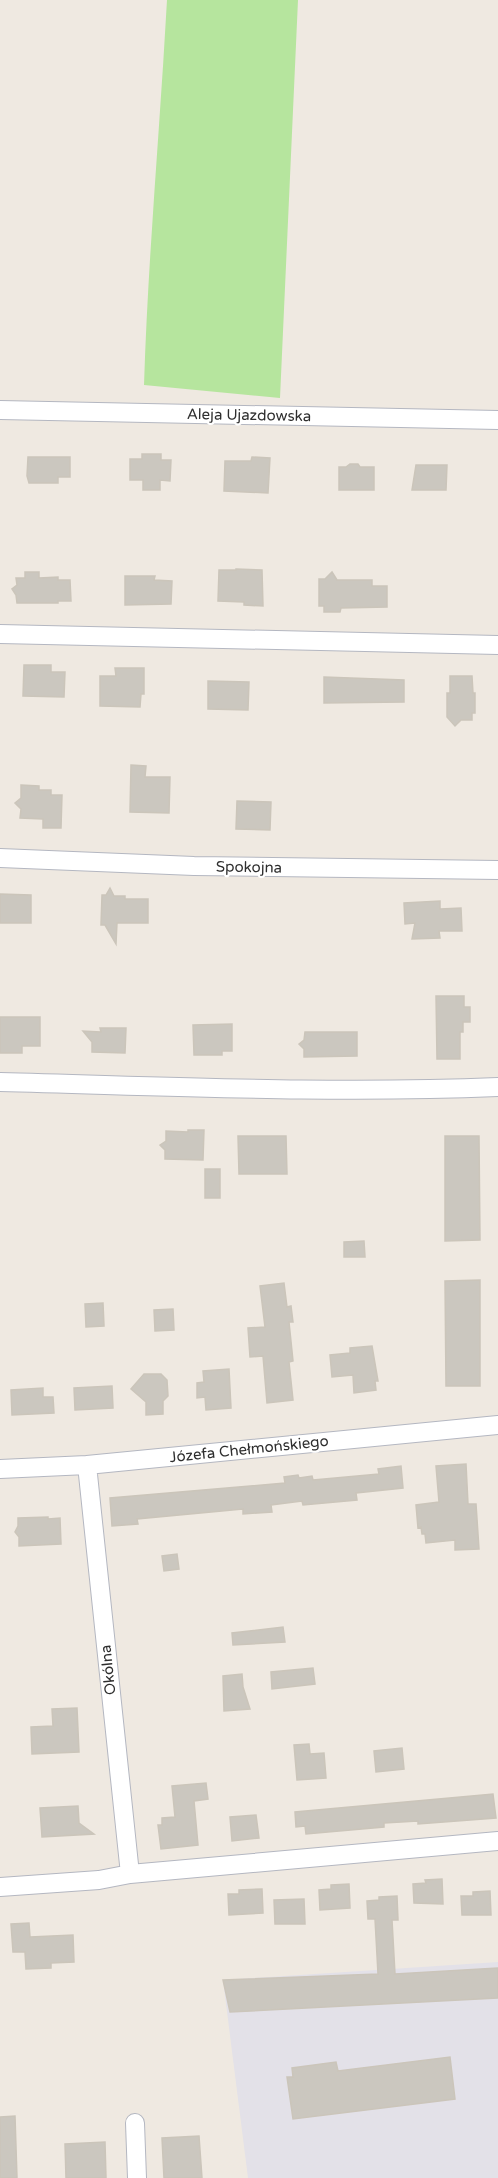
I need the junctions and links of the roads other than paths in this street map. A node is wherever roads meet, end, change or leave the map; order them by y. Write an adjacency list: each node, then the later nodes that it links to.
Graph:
1 (0, 410): 2 (street, Aleja Ujazdowska)
2 (498, 420)
3 (0, 634): 4 (street)
4 (498, 645)
5 (0, 858): 6 (street, Spokojna)
6 (498, 870)
7 (0, 1082): 8 (street)
8 (498, 1087)
9 (498, 1425): 10 (street, Józefa Chełmońskiego)
10 (87, 1465): 11 (street, Józefa Chełmońskiego); 13 (street, Okólna)
11 (0, 1469)
12 (498, 1841): 13 (street)
13 (130, 1875): 14 (street)
14 (0, 1887)
15 (135, 2124): 16 (street)
16 (137, 2178)

